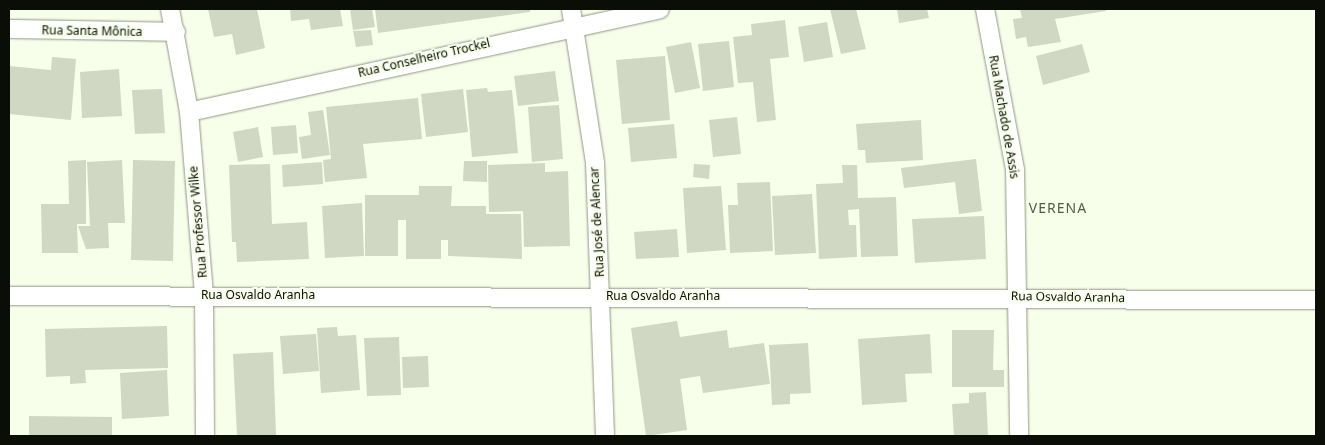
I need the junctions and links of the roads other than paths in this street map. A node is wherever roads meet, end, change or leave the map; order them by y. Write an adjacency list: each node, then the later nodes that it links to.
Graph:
1 (170, 9): 6 (street, Rua Professor Wilke)
2 (660, 9): 4 (street, Rua Conselheiro Trockel)
3 (985, 9): 11 (street, Rua Machado de Assis)
4 (572, 17): 7 (street, Rua Conselheiro Trockel); 10 (street, Rua José de Alencar)
5 (9, 30): 6 (street, Rua Santa Mônica)
6 (176, 32): 7 (street, Rua Professor Wilke)
7 (189, 112): 8 (street, Rua Professor Wilke)
8 (204, 294): 9 (street, Rua Osvaldo Aranha); 10 (street, Rua Osvaldo Aranha); 13 (street, Rua Professor Wilke)
9 (9, 296)
10 (601, 296): 11 (street, Rua Osvaldo Aranha); 14 (street, Rua José de Alencar)
11 (1018, 296): 12 (street, Rua Osvaldo Aranha); 15 (street, Rua Machado de Assis)
12 (1316, 300)
13 (205, 436)
14 (605, 436)
15 (1019, 436)

